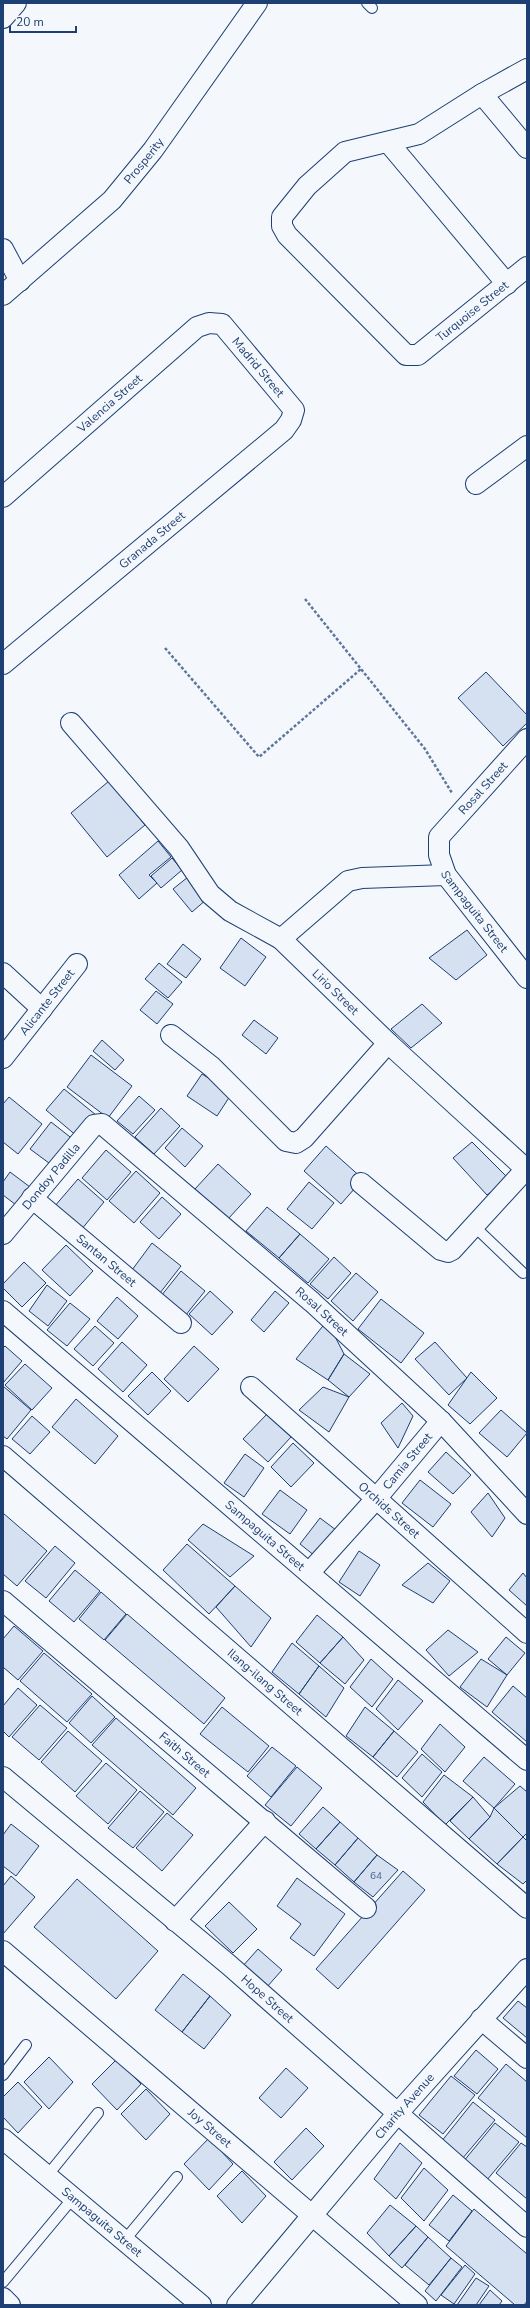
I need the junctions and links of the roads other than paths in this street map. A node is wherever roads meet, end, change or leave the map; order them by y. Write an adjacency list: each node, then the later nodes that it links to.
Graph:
1 (16, 3): 3 (street)
2 (257, 3): 10 (street, Prosperity)
3 (3, 18)
4 (527, 69): 5 (street)
5 (482, 94): 6 (street); 7 (street)
6 (388, 142): 11 (street); 11 (street, Turquoise Street)
7 (527, 148)
8 (3, 249): 10 (street)
9 (527, 267): 11 (street, Turquoise Street)
10 (20, 281): 12 (street, Prosperity)
11 (507, 284)
12 (3, 295)
13 (222, 324): 14 (street, Madrid Street); 17 (street, Valencia Street)
14 (294, 410): 18 (street, Granada Street)
15 (527, 446): 16 (street)
16 (476, 484)
17 (3, 497)
18 (3, 664)
19 (71, 723): 23 (street, Lirio Street)
20 (527, 739): 21 (street, Rosal Street)
21 (439, 837): 22 (street, Sampaguita Street)
22 (446, 875): 23 (street); 26 (street, Sampaguita Street)
23 (281, 939): 29 (street, Lirio Street)
24 (77, 964): 27 (street, Alicante Street)
25 (3, 973): 27 (street)
26 (527, 978)
27 (42, 1009): 30 (street, Alicante Street)
28 (171, 1034): 29 (street)
29 (388, 1043): 32 (street, Lirio Street)
30 (3, 1058)
31 (102, 1124): 34 (street, Dondoy Padilla); 41 (street, Rosal Street)
32 (527, 1170): 35 (street)
33 (361, 1183): 35 (street)
34 (32, 1198): 36 (street, Dondoy Padilla); 39 (street, Santan Street)
35 (475, 1227): 37 (lane)
36 (3, 1234)
37 (523, 1273)
38 (3, 1311): 45 (street, Sampaguita Street)
39 (181, 1323)
40 (251, 1387): 43 (street, Orchids Street)
41 (441, 1421): 43 (street, Camia Street); 44 (street, Rosal Street)
42 (3, 1456): 52 (street, Ilang-ilang Street)
43 (375, 1500): 45 (street, Camia Street); 47 (street, Orchids Street)
44 (527, 1514)
45 (309, 1573): 48 (street, Sampaguita Street)
46 (3, 1601): 50 (street, Faith Street)
47 (527, 1633)
48 (527, 1760)
49 (3, 1777): 53 (street, Hope Street)
50 (265, 1821): 51 (street, Faith Street); 53 (street)
51 (366, 1908)
52 (527, 1908)
53 (175, 1921): 61 (street, Hope Street)
54 (3, 1951): 66 (street, Joy Street)
55 (527, 1969): 56 (street, Charity Avenue)
56 (481, 2019): 58 (street); 61 (street, Charity Avenue)
57 (26, 2045): 59 (lane)
58 (527, 2058)
59 (3, 2075)
60 (98, 2112): 63 (lane)
61 (397, 2114): 66 (street, Charity Avenue); 67 (street, Hope Street)
62 (3, 2139): 63 (street, Sampaguita Street)
63 (47, 2176): 65 (street, Sampaguita Street)
64 (177, 2177): 68 (lane)
65 (73, 2198): 68 (street, Sampaguita Street); 69 (lane)
66 (312, 2216): 73 (street, Charity Avenue); 74 (street, Joy Street)
67 (527, 2227)
68 (124, 2241): 72 (street, Sampaguita Street)
69 (3, 2282)
70 (3, 2298): 71 (street)
71 (10, 2305)
72 (201, 2305)
73 (238, 2305)
74 (417, 2305)

